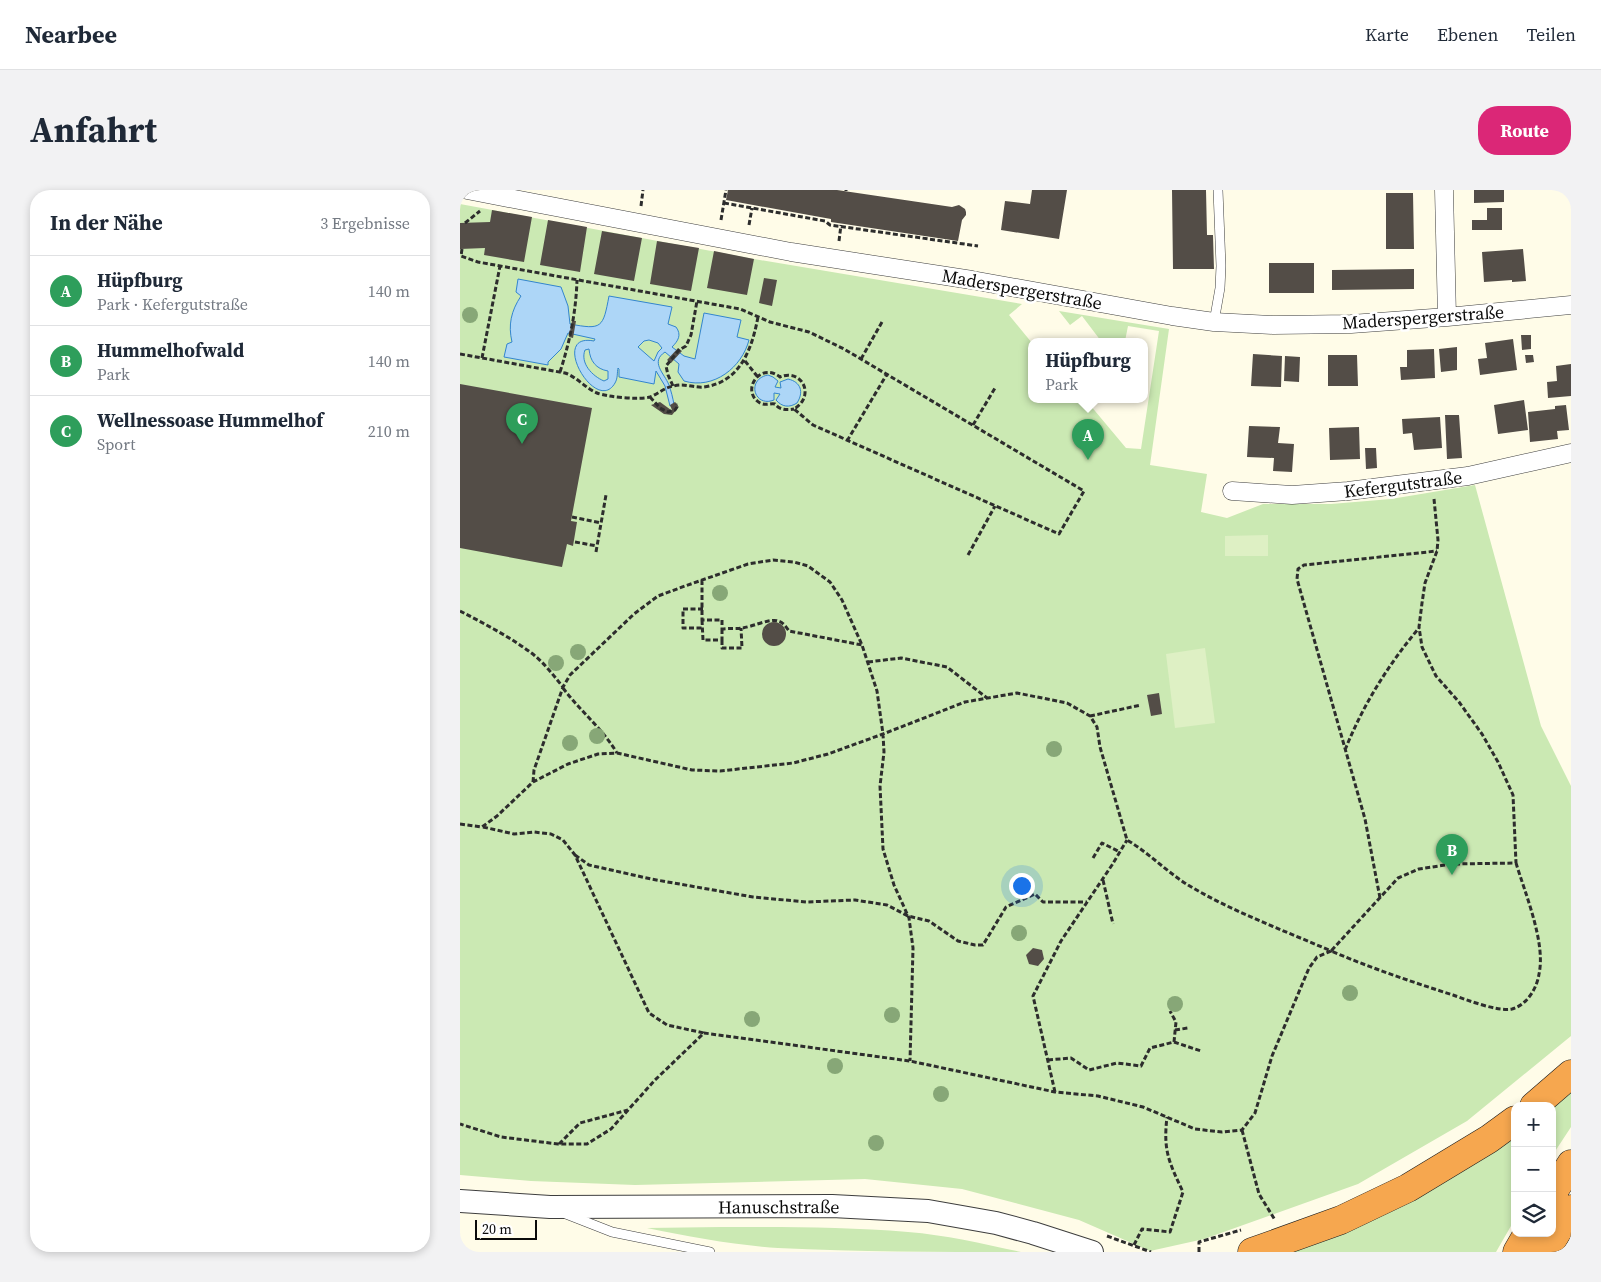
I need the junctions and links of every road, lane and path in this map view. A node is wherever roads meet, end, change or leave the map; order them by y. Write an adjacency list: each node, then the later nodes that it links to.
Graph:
1 (643, 190): 9 (path)
2 (726, 190): 6 (path)
3 (1218, 190): 24 (lane)
4 (1444, 190): 22 (street)
5 (474, 191): 24 (street, Maderspergerstraße)
6 (724, 203): 8 (path); 12 (path)
7 (487, 206): 10 (path)
8 (752, 208): 11 (path); 13 (path)
9 (640, 211)
10 (464, 223)
11 (841, 225): 14 (path); 15 (path)
12 (720, 226)
13 (748, 230)
14 (838, 246)
15 (978, 246)
16 (462, 249): 17 (path)
17 (500, 266): 18 (path); 26 (path)
18 (577, 280): 19 (path); 29 (path)
19 (697, 301): 21 (path); 32 (path)
20 (1571, 305): 22 (street, Maderspergerstraße)
21 (758, 317): 27 (path); 28 (path)
22 (1447, 317): 24 (street, Maderspergerstraße)
23 (882, 322): 27 (path)
24 (1214, 322)
25 (460, 354): 26 (path)
26 (482, 358): 29 (path)
27 (861, 358): 30 (path)
28 (745, 360): 31 (path); 32 (path)
29 (560, 372): 34 (path)
30 (887, 374): 37 (path); 38 (path)
31 (757, 376): 36 (path); 36 (path)
32 (673, 386): 34 (path)
33 (995, 388): 37 (path)
34 (650, 397): 35 (path)
35 (676, 404)
36 (794, 409): 38 (path)
37 (973, 425): 43 (path)
38 (847, 441): 43 (path)
39 (1571, 452): 40 (street, Kefergutstraße)
40 (1432, 481): 41 (street, Kefergutstraße); 48 (path)
41 (1232, 491)
42 (606, 495): 45 (path)
43 (995, 506): 50 (path)
44 (572, 518): 45 (path)
45 (601, 523): 47 (path)
46 (575, 542): 47 (path)
47 (596, 546): 49 (path)
48 (1437, 551): 55 (path); 67 (path)
49 (596, 552)
50 (968, 554)
51 (702, 580): 52 (path); 60 (path); 62 (path)
52 (702, 609): 54 (path); 56 (path)
53 (460, 611): 62 (path)
54 (702, 620): 56 (path); 57 (path)
55 (1419, 627): 67 (path); 76 (path)
56 (703, 628): 59 (path)
57 (722, 628): 58 (path); 59 (path)
58 (741, 628): 59 (path); 60 (path)
59 (722, 640)
60 (862, 645): 61 (path)
61 (868, 662): 63 (path); 66 (path)
62 (562, 687): 68 (path); 69 (path)
63 (987, 698): 65 (path); 66 (path)
64 (1141, 705): 65 (path)
65 (1090, 716): 72 (path)
66 (884, 734): 68 (path); 80 (path)
67 (1345, 751): 78 (path)
68 (617, 753): 69 (path)
69 (533, 782): 71 (path)
70 (460, 824): 71 (path)
71 (482, 827): 74 (path)
72 (1127, 840): 73 (path); 82 (path)
73 (1120, 852): 75 (path); 77 (path)
74 (575, 855): 80 (path); 86 (path)
75 (1093, 858)
76 (1516, 863): 78 (path); 82 (path)
77 (1103, 879): 79 (path); 81 (path)
78 (1380, 898): 82 (path)
79 (1087, 902): 80 (path); 89 (path)
80 (908, 916): 90 (path)
81 (1113, 924)
82 (1331, 951): 98 (path)
83 (1170, 1012): 85 (path)
84 (1188, 1028): 85 (path)
85 (1175, 1030): 87 (path)
86 (704, 1033): 90 (path); 94 (path)
87 (1174, 1042): 88 (path); 89 (path)
88 (1200, 1051)
89 (1048, 1060): 92 (path)
90 (910, 1061): 92 (path)
91 (1571, 1074): 93 (highway)
92 (1055, 1092): 95 (path)
93 (1539, 1102)
94 (628, 1110): 99 (path); 99 (path)
95 (1167, 1116): 98 (path); 107 (path)
96 (1511, 1123): 106 (highway)
97 (460, 1124): 99 (path)
98 (1242, 1130): 105 (path)
99 (558, 1144)
100 (1571, 1164): 101 (highway)
101 (1553, 1192)
102 (460, 1201): 103 (street, Hanuschstraße)
103 (550, 1207): 109 (lane); 110 (street, Hanuschstraße)
104 (1571, 1209): 108 (highway)
105 (1266, 1223)
106 (1253, 1243): 111 (path)
107 (1134, 1245)
108 (1528, 1245)
109 (710, 1252)
110 (1092, 1252)
111 (1198, 1252)

